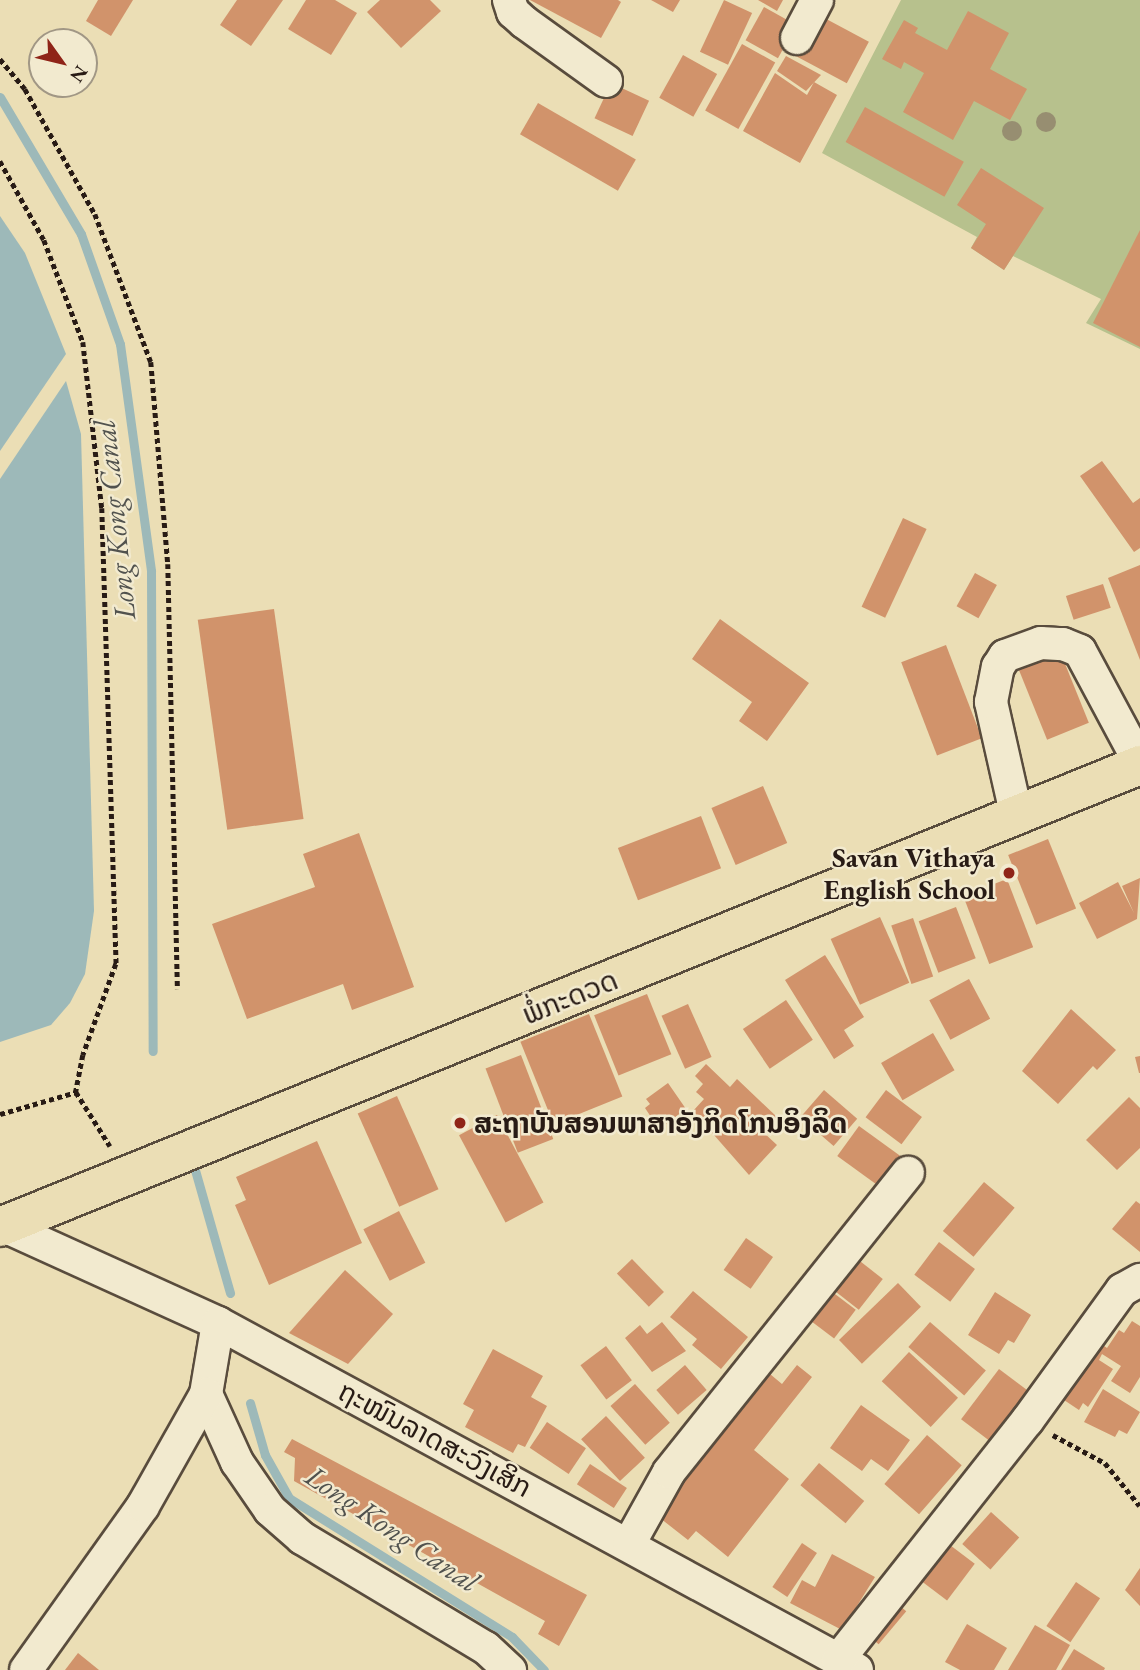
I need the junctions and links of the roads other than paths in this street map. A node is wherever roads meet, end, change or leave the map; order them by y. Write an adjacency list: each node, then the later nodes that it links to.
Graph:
1 (509, 0): 4 (street)
2 (817, 0): 3 (street)
3 (797, 38)
4 (606, 81)
5 (1134, 770): 6 (main road, ພໍ່ກະດວດ); 6 (street)
6 (1016, 814): 8 (main road, ພໍ່ກະດວດ)
7 (908, 1173): 12 (street)
8 (2, 1226): 10 (street, ຖະໜົນລາດສະວົງເສິກ)
9 (1140, 1280): 13 (street)
10 (218, 1322): 11 (street); 12 (street, ຖະໜົນລາດສະວົງເສິກ)
11 (206, 1394): 14 (street); 15 (street)
12 (629, 1544): 13 (street, ຖະໜົນລາດສະວົງເສິກ)
13 (848, 1665)
14 (26, 1670)
15 (510, 1670)

